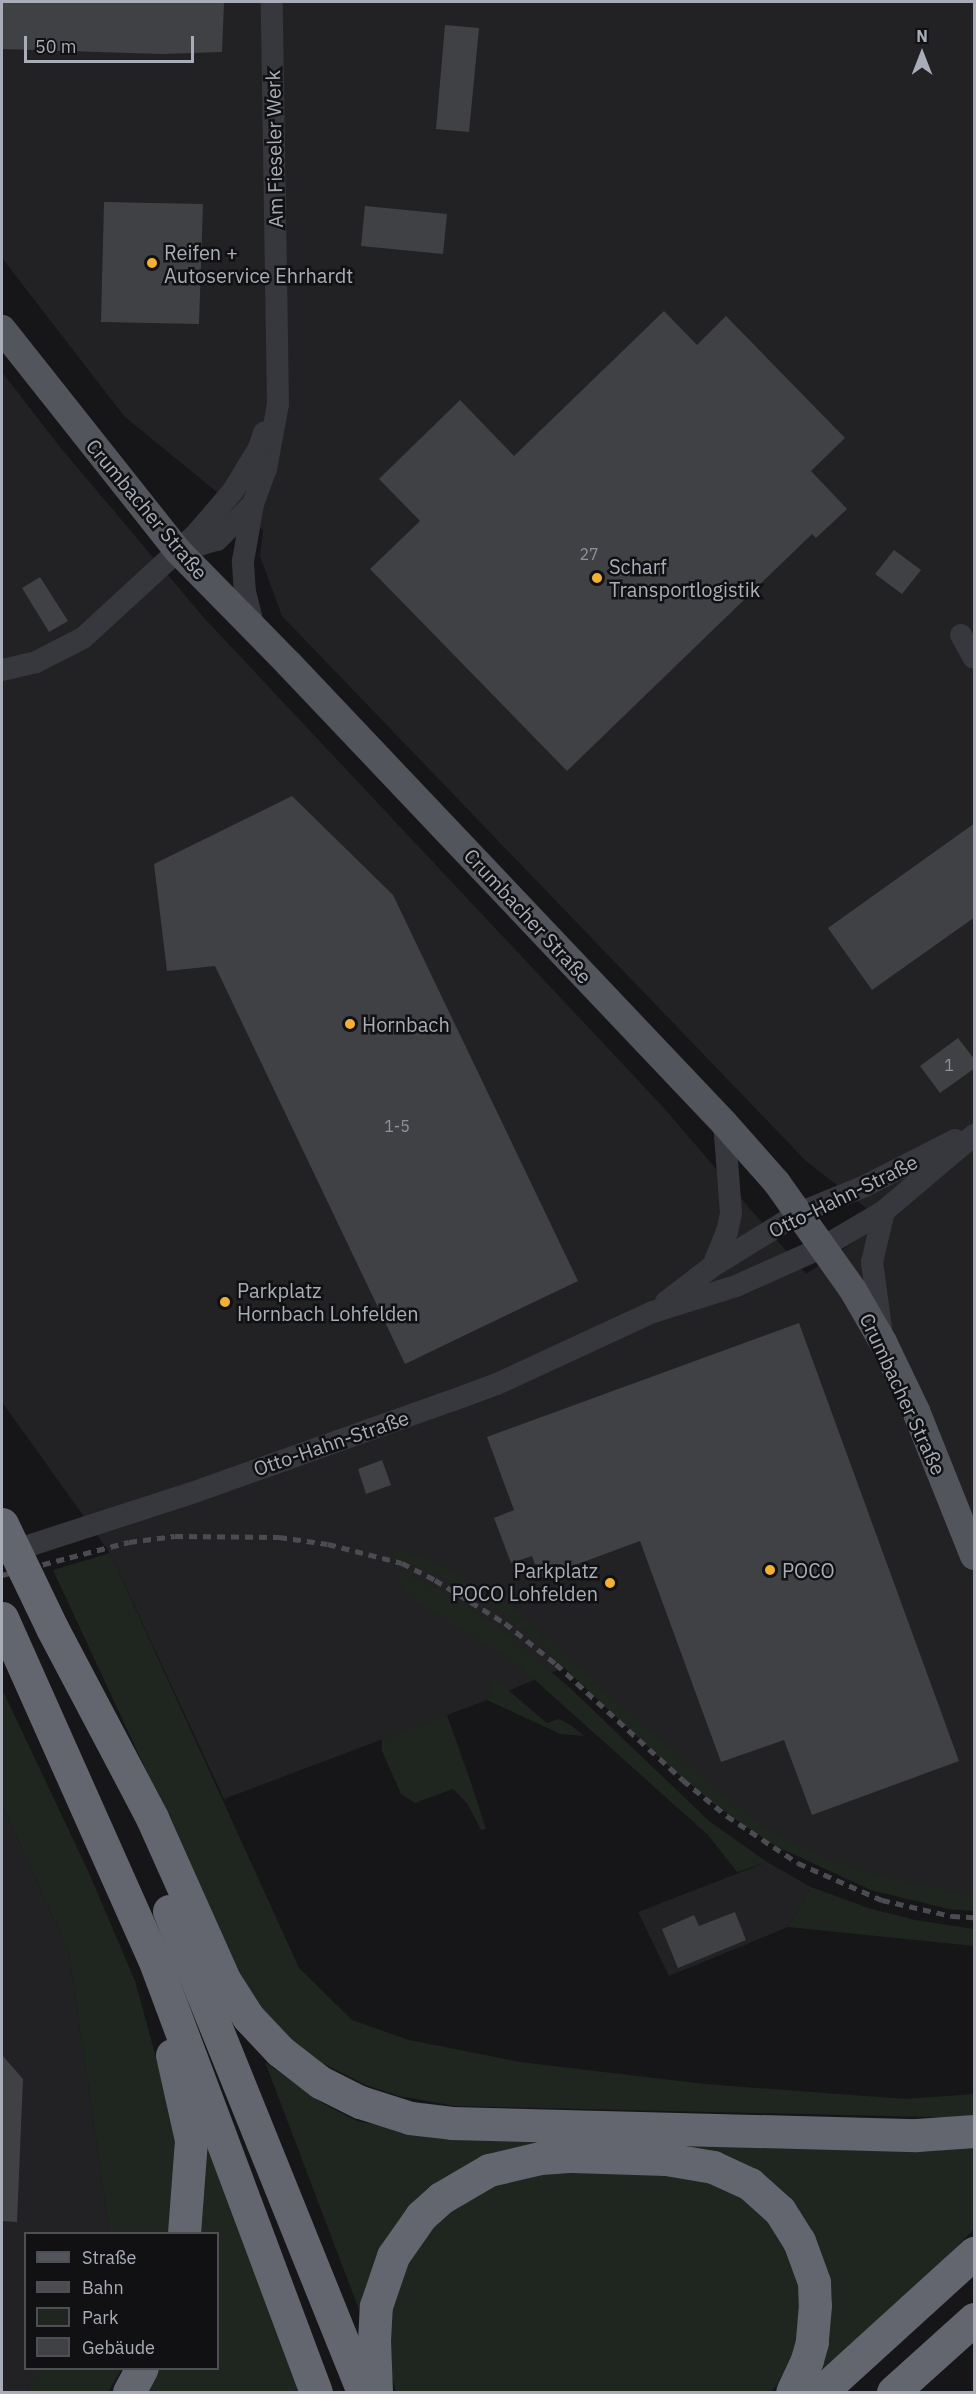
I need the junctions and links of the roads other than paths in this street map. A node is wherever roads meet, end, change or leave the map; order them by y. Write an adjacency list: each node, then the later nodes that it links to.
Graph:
1 (272, 2): 3 (street, Am Fieseler Werk)
2 (2, 329): 5 (main road, Crumbacher Straße)
3 (279, 368): 4 (street, Am Fieseler Werk); 5 (street, Am Fieseler Werk)
4 (253, 504): 5 (street, Am Fieseler Werk); 6 (street, Am Fieseler Werk)
5 (178, 551): 6 (main road, Crumbacher Straße); 9 (street)
6 (254, 628): 10 (main road, Crumbacher Straße)
7 (961, 635): 8 (street)
8 (975, 658)
9 (2, 670)
10 (724, 1123): 14 (main road, Crumbacher Straße); 16 (street)
11 (975, 1130): 14 (street, Otto-Hahn-Straße)
12 (975, 1135): 13 (street, Otto-Hahn-Straße)
13 (884, 1211): 15 (street, Otto-Hahn-Straße); 18 (street, Otto-Hahn-Straße)
14 (799, 1213): 15 (main road, Crumbacher Straße); 16 (street, Otto-Hahn-Straße)
15 (823, 1247): 17 (street, Otto-Hahn-Straße); 18 (main road, Crumbacher Straße)
16 (713, 1266): 17 (street, Otto-Hahn-Straße)
17 (653, 1312): 20 (street, Otto-Hahn-Straße)
18 (884, 1342): 21 (main road, Crumbacher Straße)
19 (2, 1524): 23 (highway, bridge)
20 (2, 1554)
21 (975, 1556)
22 (9, 1632): 24 (highway)
23 (57, 1638): 25 (highway); 32 (highway)
24 (154, 1959): 26 (highway); 31 (highway)
25 (975, 2131)
26 (184, 2232)
27 (975, 2253): 35 (highway)
28 (975, 2319): 36 (highway)
29 (141, 2370): 30 (highway)
30 (129, 2392)
31 (316, 2392)
32 (363, 2392)
33 (376, 2392): 34 (highway)
34 (792, 2392)
35 (821, 2392)
36 (893, 2392)

